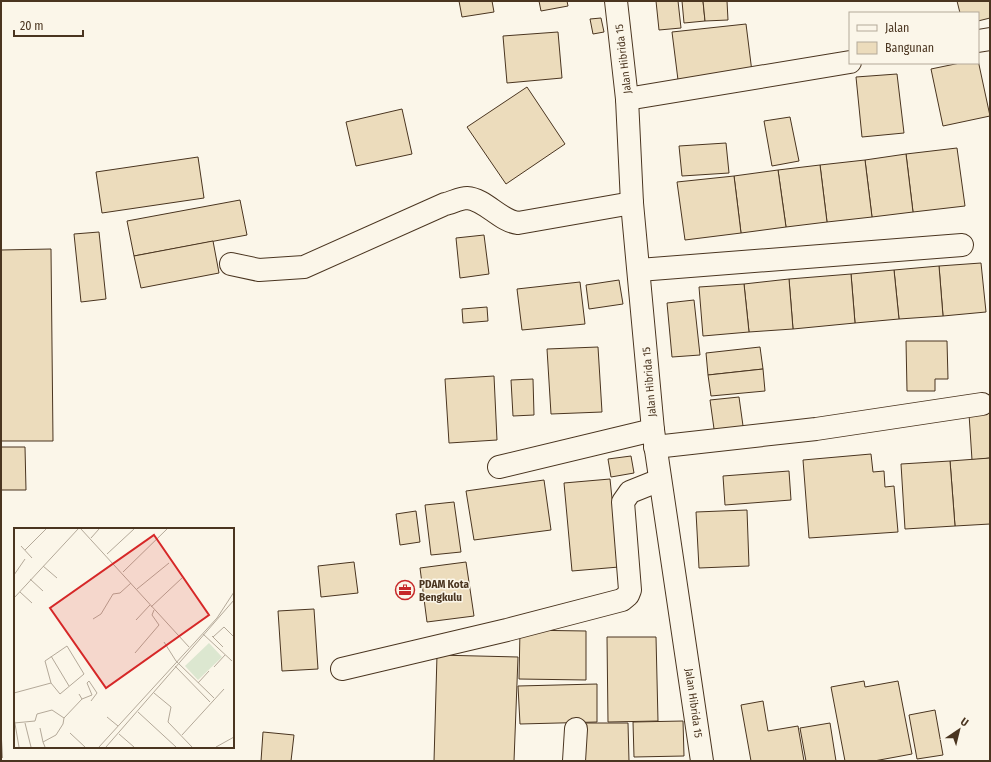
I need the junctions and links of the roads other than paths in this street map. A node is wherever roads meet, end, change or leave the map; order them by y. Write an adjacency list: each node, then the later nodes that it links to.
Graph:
1 (616, 1): 5 (street, Jalan Hibrida 15)
2 (990, 39): 3 (street)
3 (979, 41)
4 (849, 62): 5 (street)
5 (627, 99): 6 (street, Jalan Hibrida 15)
6 (632, 203): 8 (street); 9 (street, Jalan Hibrida 15)
7 (962, 245): 9 (street)
8 (231, 264)
9 (639, 270): 11 (street, Jalan Hibrida 15)
10 (982, 404): 11 (street)
11 (654, 438): 12 (street); 13 (street, Jalan Hibrida 15)
12 (498, 466)
13 (660, 480): 14 (street); 17 (street, Jalan Hibrida 15)
14 (342, 669)
15 (576, 729): 16 (street)
16 (574, 761)
17 (702, 761)

